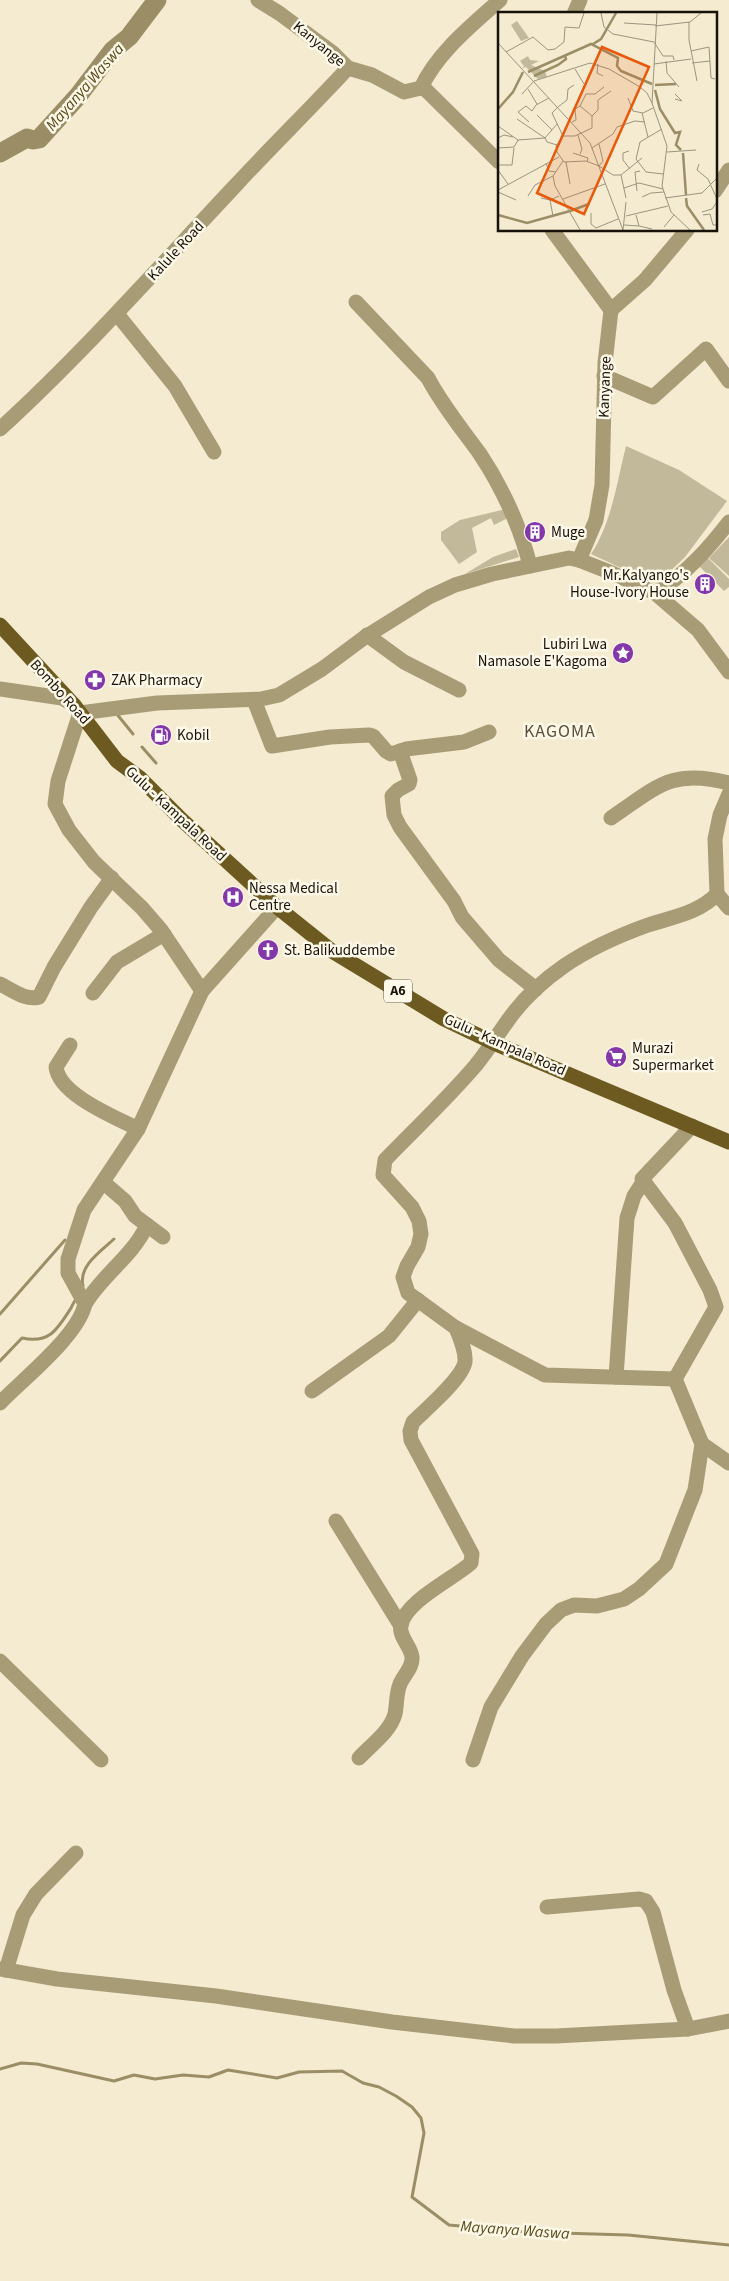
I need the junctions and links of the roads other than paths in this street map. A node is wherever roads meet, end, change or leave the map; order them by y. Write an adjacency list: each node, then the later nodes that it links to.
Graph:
1 (259, 0): 5 (street, Kanyange)
2 (500, 0): 6 (street)
3 (580, 0): 4 (street)
4 (575, 12)
5 (348, 68): 6 (street, Kanyange); 14 (street, Kalule Road)
6 (421, 88): 7 (street)
7 (498, 161)
8 (729, 170): 9 (street)
9 (716, 190)
10 (553, 231): 13 (street)
11 (686, 231): 13 (street)
12 (356, 302): 21 (street)
13 (611, 310): 15 (street, Kanyange)
14 (118, 314): 17 (street, Kalule Road); 18 (street)
15 (604, 376): 16 (street); 20 (street, Kanyange)
16 (729, 380)
17 (0, 429)
18 (214, 452)
19 (729, 522): 22 (street)
20 (579, 560): 21 (street); 22 (street)
21 (530, 566): 24 (street)
22 (656, 593): 25 (street)
23 (0, 625): 29 (main road, Bombo Road)
24 (368, 635): 27 (street); 28 (street)
25 (729, 672)
26 (0, 689): 29 (street)
27 (459, 690)
28 (254, 700): 29 (street); 31 (street)
29 (77, 709): 32 (main road, Bombo Road); 36 (street)
30 (490, 732): 31 (street)
31 (400, 751): 42 (street)
32 (117, 761): 38 (main road, Gulu - Kampala Road / A6)
33 (729, 783): 35 (street)
34 (729, 794): 37 (street)
35 (610, 818)
36 (112, 878): 40 (street); 41 (street)
37 (717, 894): 39 (street); 42 (street)
38 (277, 907): 43 (street); 45 (main road, Gulu - Kampala Road / A6)
39 (729, 908)
40 (164, 934): 43 (street); 44 (street)
41 (0, 984)
42 (536, 989): 45 (street)
43 (202, 991): 48 (street)
44 (93, 993)
45 (494, 1043): 47 (main road, Gulu - Kampala Road / A6); 54 (street)
46 (70, 1045): 48 (street)
47 (692, 1126): 49 (main road, Gulu - Kampala Road / A6); 51 (street)
48 (138, 1129): 50 (street)
49 (729, 1142)
50 (103, 1182): 52 (street); 55 (street)
51 (642, 1182): 56 (street); 58 (street)
52 (146, 1225): 53 (street); 55 (street)
53 (163, 1237)
54 (418, 1300): 57 (street); 60 (street)
55 (85, 1304): 61 (street)
56 (722, 1304): 59 (street)
57 (456, 1328): 58 (street); 65 (street)
58 (616, 1376): 59 (street)
59 (675, 1379): 62 (street)
60 (312, 1391)
61 (0, 1403)
62 (702, 1444): 63 (street); 69 (street)
63 (729, 1462)
64 (336, 1522): 65 (street)
65 (400, 1626): 67 (street)
66 (0, 1661): 68 (street)
67 (359, 1758)
68 (101, 1760)
69 (473, 1760)
70 (76, 1853): 72 (street)
71 (547, 1907): 74 (street)
72 (3, 1970): 74 (street)
73 (729, 2021): 74 (street)
74 (688, 2029)

